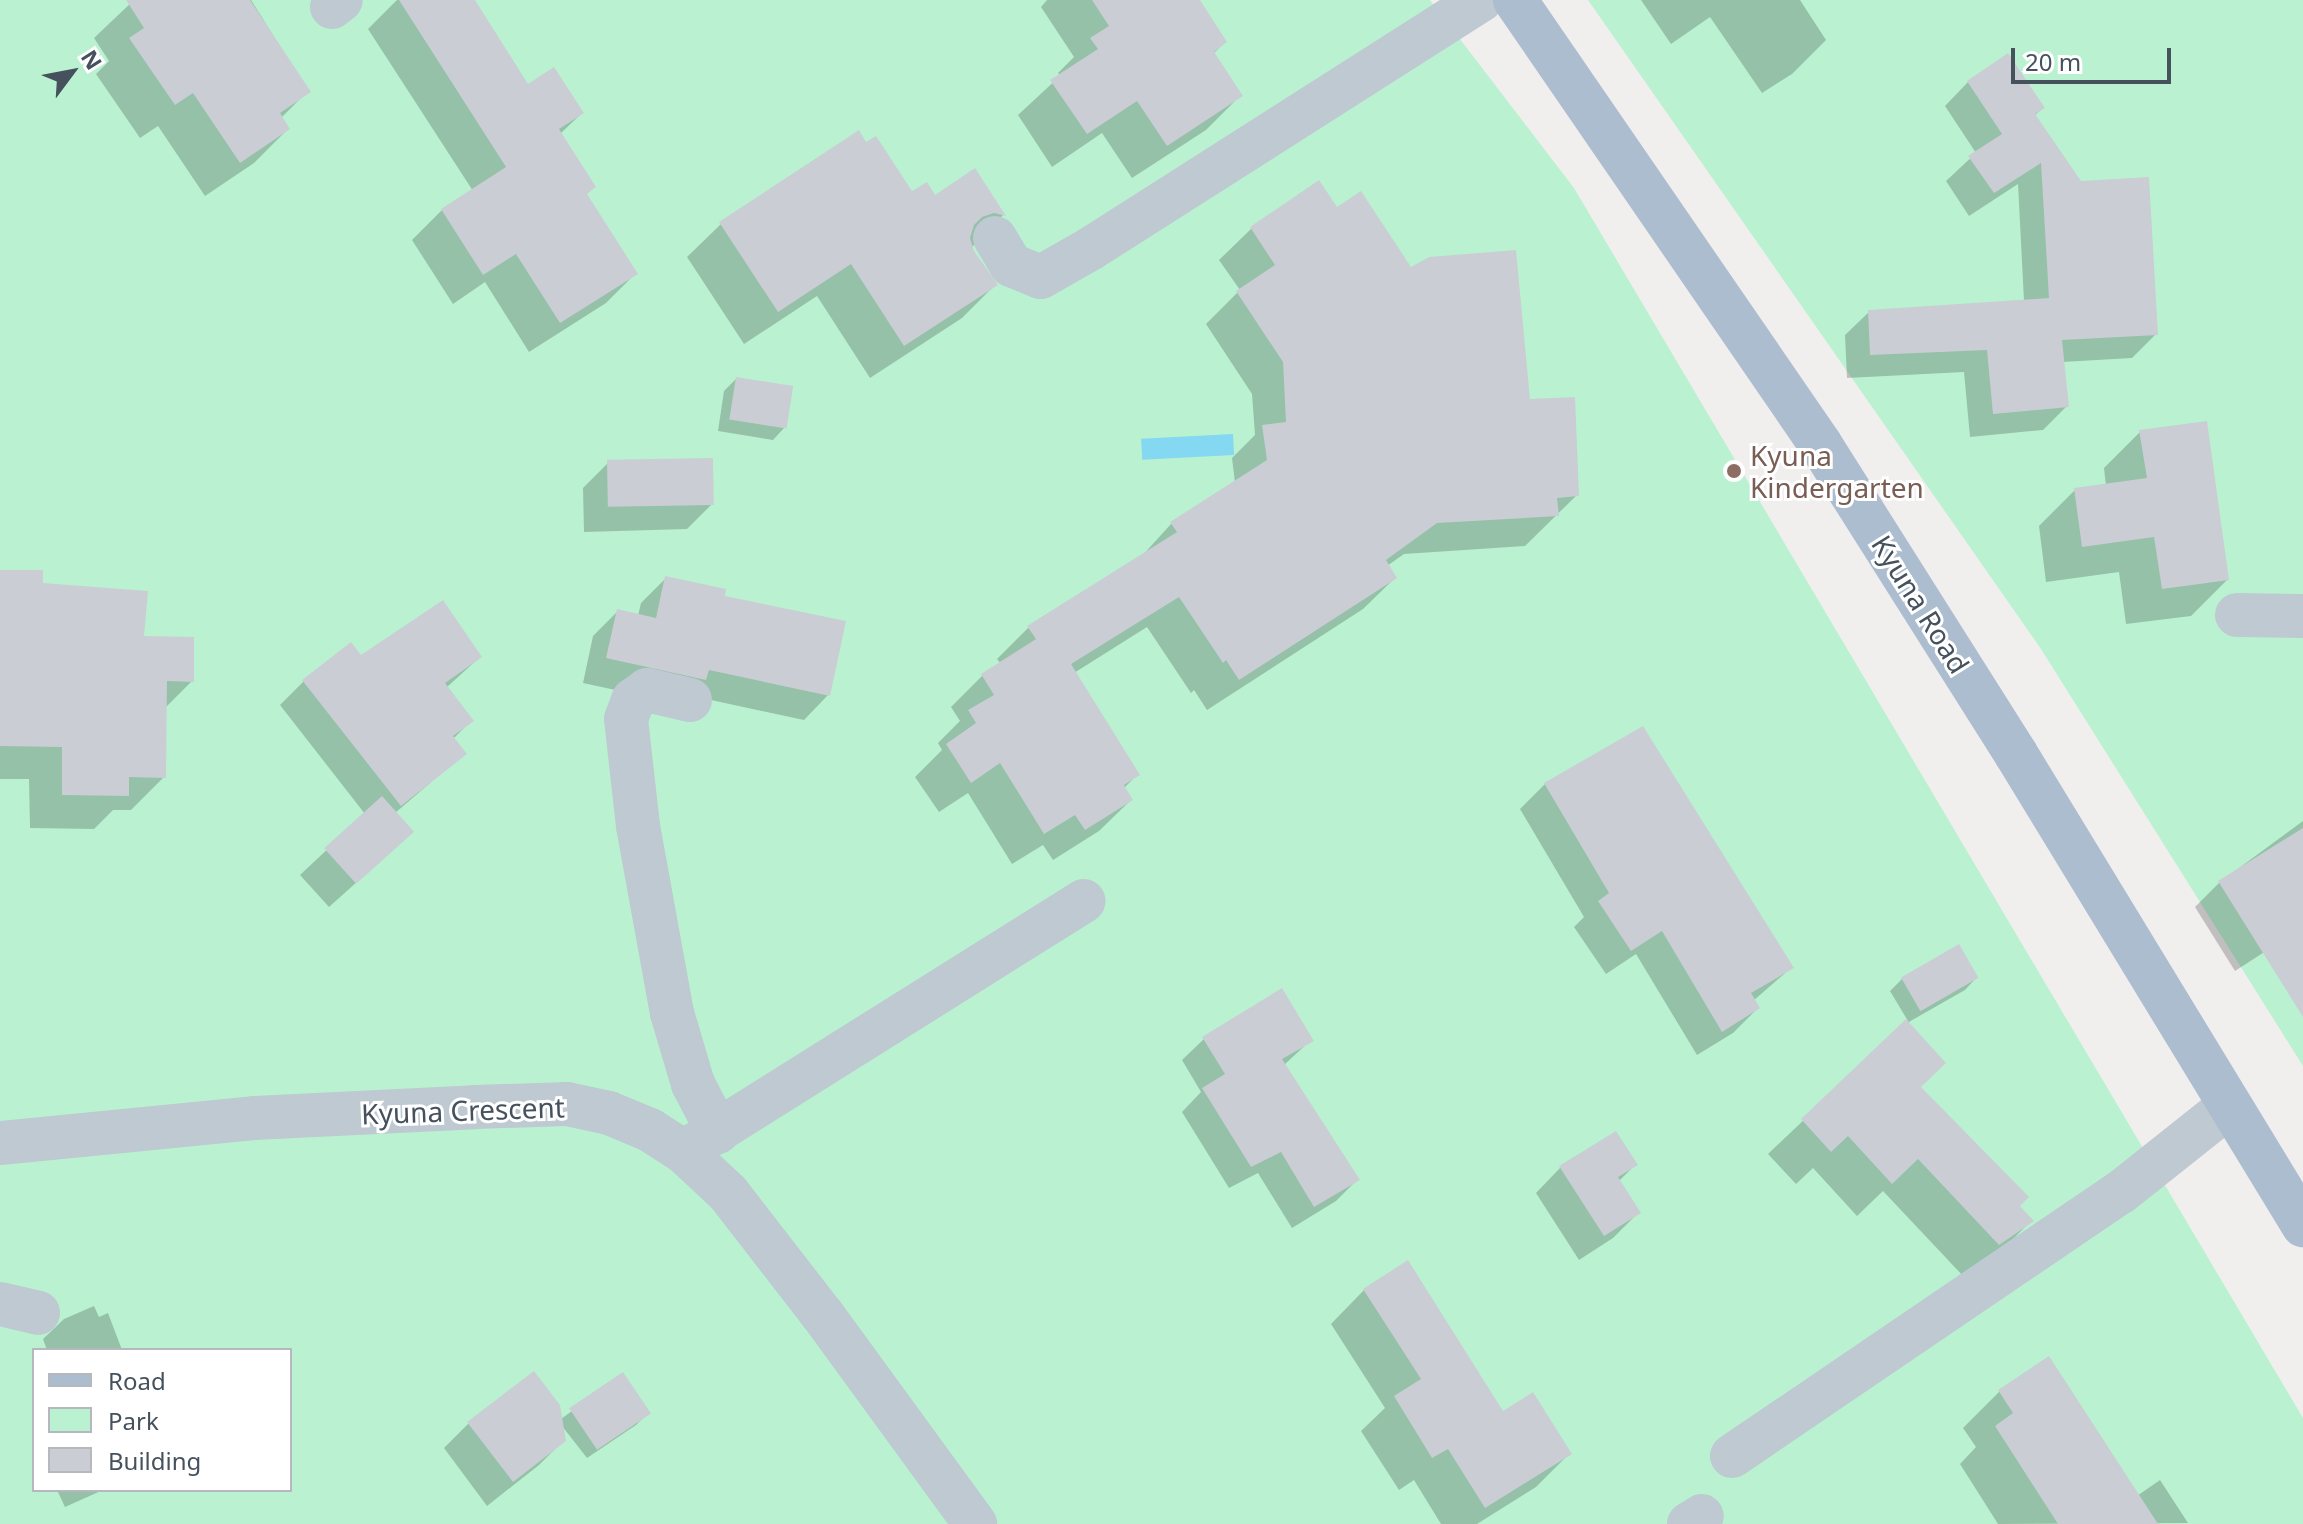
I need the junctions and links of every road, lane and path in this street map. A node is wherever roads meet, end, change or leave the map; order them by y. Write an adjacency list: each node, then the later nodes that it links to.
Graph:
1 (1481, 0): 3 (street)
2 (1515, 0): 8 (main road, Kyuna Road)
3 (995, 238)
4 (2237, 615): 5 (street)
5 (2303, 616)
6 (690, 700): 9 (street)
7 (1084, 901): 9 (street)
8 (2228, 1107): 11 (main road, Kyuna Road); 12 (street)
9 (701, 1142): 10 (street, Kyuna Crescent); 13 (street, Kyuna Crescent)
10 (0, 1143)
11 (2303, 1225)
12 (1732, 1456)
13 (975, 1524)

